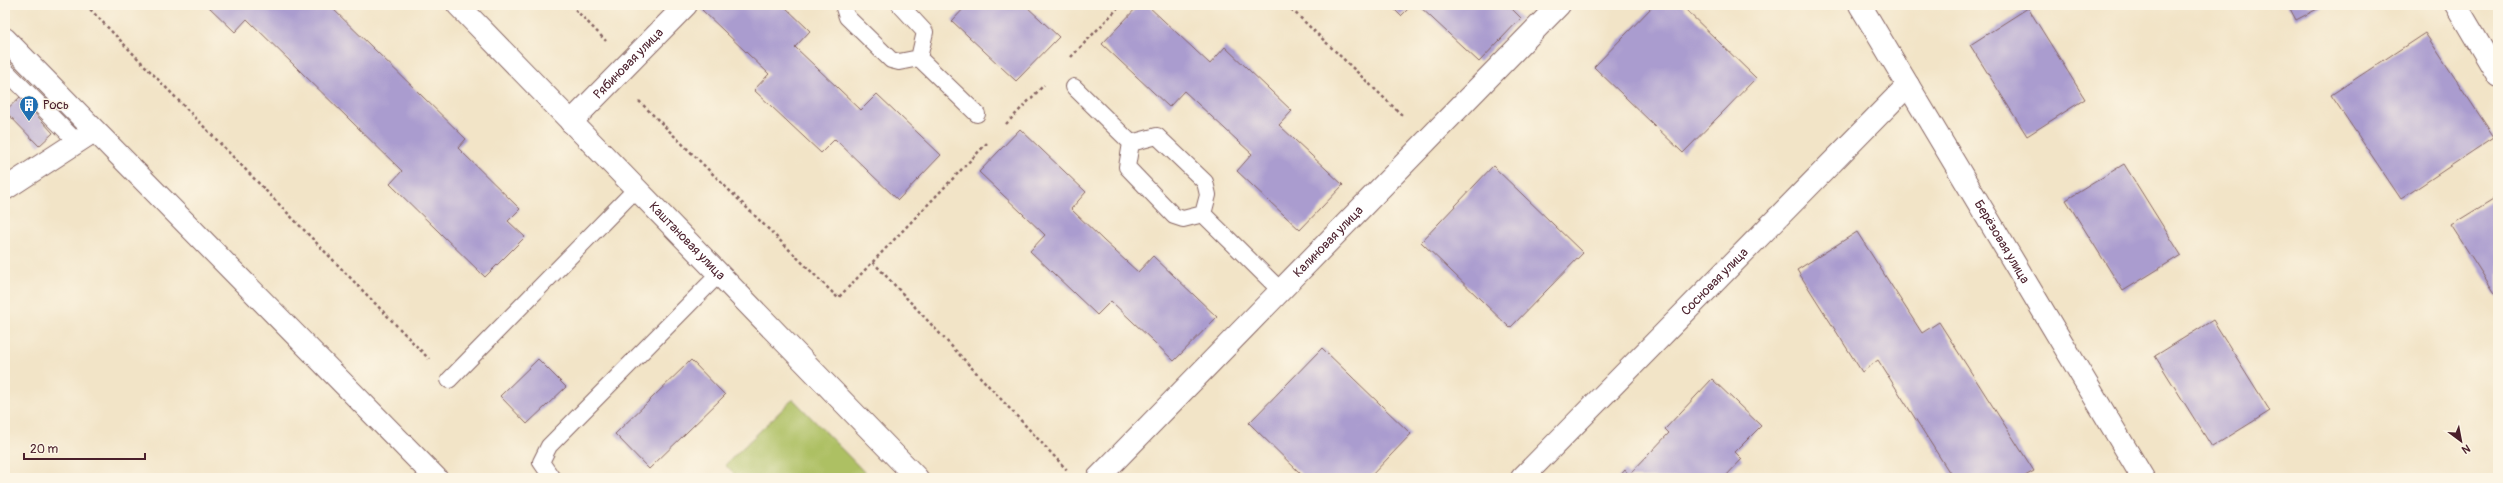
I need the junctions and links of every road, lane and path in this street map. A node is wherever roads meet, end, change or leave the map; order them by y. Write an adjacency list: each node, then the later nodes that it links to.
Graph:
1 (86, 5): 35 (path)
2 (458, 5): 23 (street, Каштановая улица)
3 (571, 5): 17 (path)
4 (686, 5): 17 (street, Рябиновая улица)
5 (843, 5): 14 (lane)
6 (900, 5): 14 (lane)
7 (1121, 5): 15 (path)
8 (1287, 5): 27 (path)
9 (1559, 5): 27 (street, Калиновая улица)
10 (1860, 5): 20 (street, Берёзовая улица)
11 (2456, 5): 13 (street)
12 (5, 39): 25 (street)
13 (2491, 46): 18 (street)
14 (919, 58): 22 (lane)
15 (1068, 60)
16 (5, 70): 25 (lane)
17 (622, 71): 23 (street, Рябиновая улица); 32 (path)
18 (2498, 76)
19 (1046, 82): 24 (path)
20 (1908, 85): 41 (street, Сосновая улица); 42 (street, Берёзовая улица)
21 (1074, 87): 28 (lane)
22 (977, 114)
23 (571, 122): 30 (street, Каштановая улица)
24 (1002, 128)
25 (86, 136): 29 (street); 37 (street)
26 (991, 139): 32 (path)
27 (1427, 140): 34 (street, Калиновая улица)
28 (1131, 143): 31 (lane); 31 (lane)
29 (5, 189)
30 (636, 189): 33 (street, Каштановая улица); 35 (lane)
31 (1203, 214): 34 (lane)
32 (873, 262): 36 (path)
33 (719, 274): 38 (lane); 39 (street, Каштановая улица)
34 (1280, 290): 40 (street, Калиновая улица)
35 (449, 380)
36 (1068, 472)
37 (436, 478)
38 (552, 478)
39 (917, 478)
40 (1098, 478)
41 (1522, 478)
42 (2143, 478)

